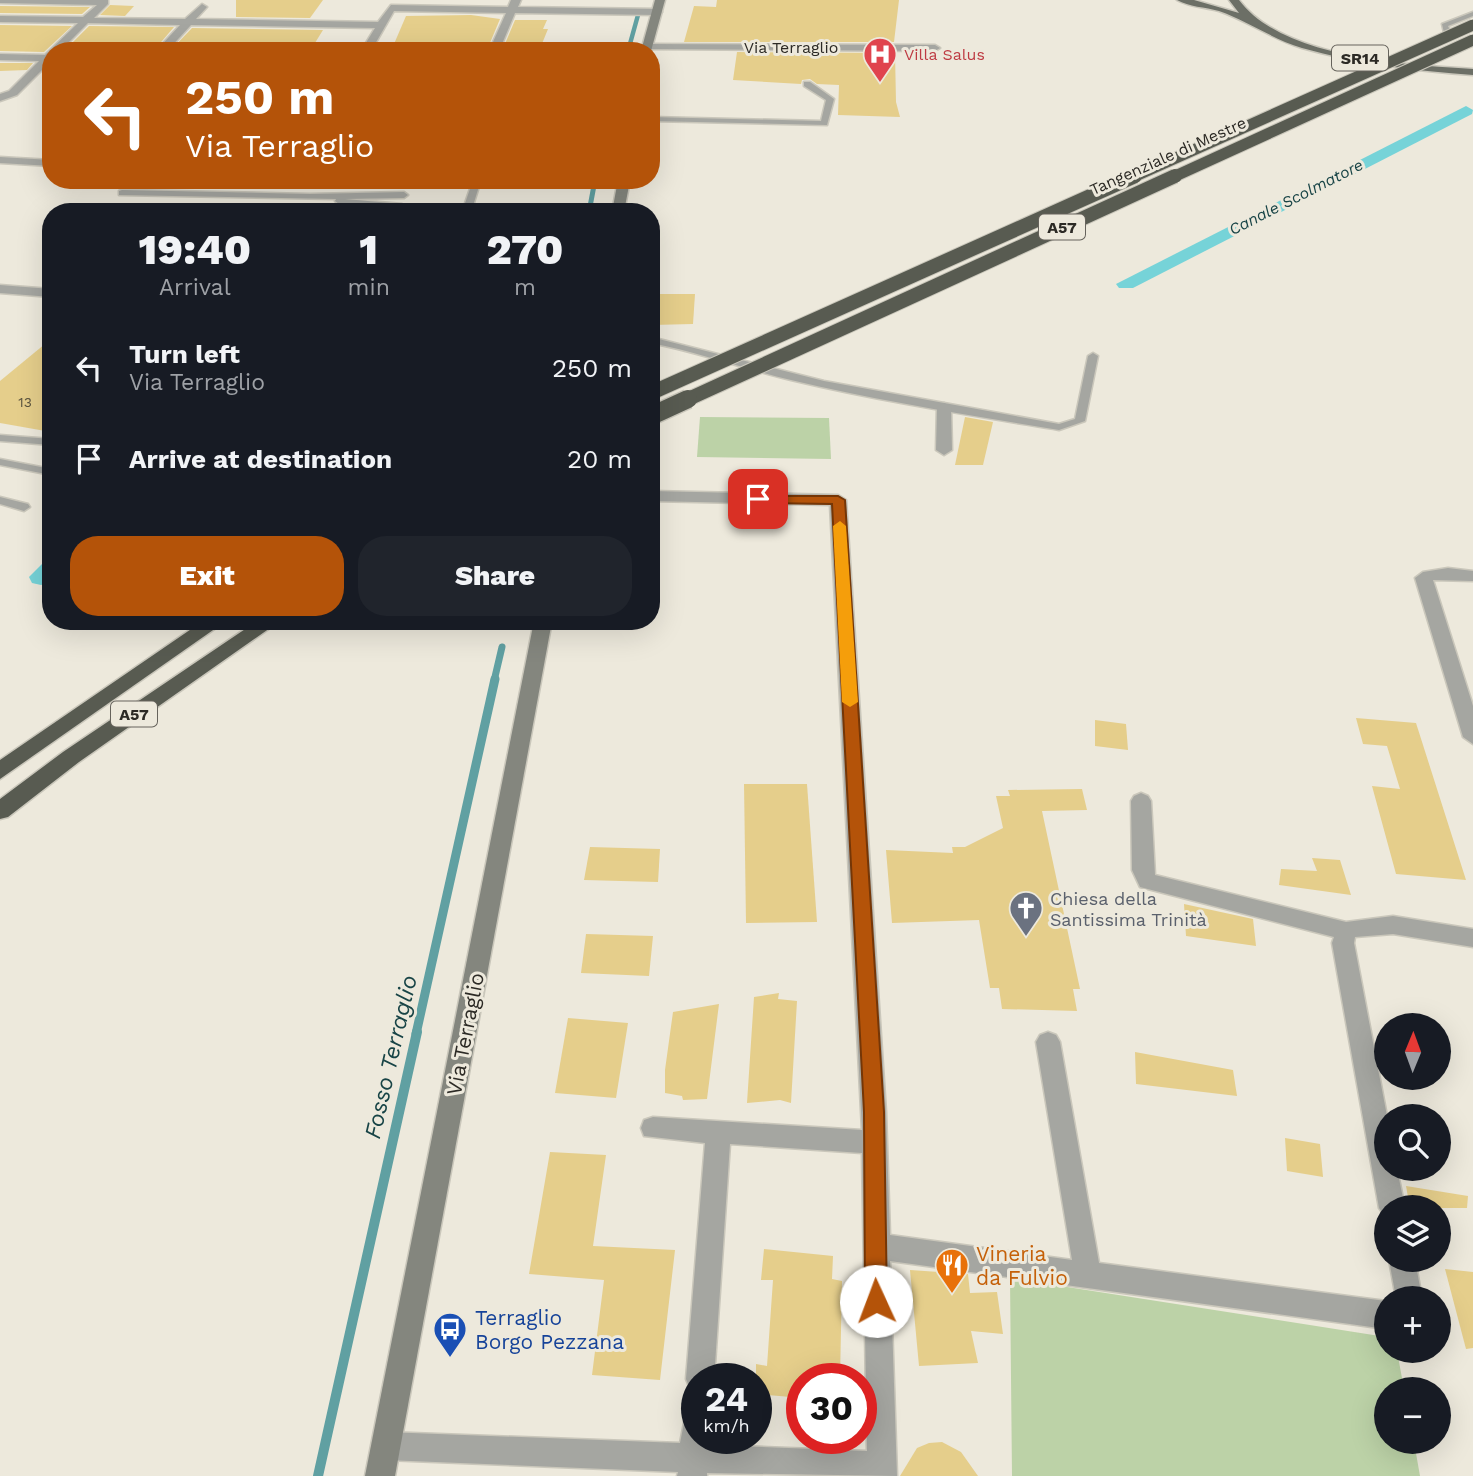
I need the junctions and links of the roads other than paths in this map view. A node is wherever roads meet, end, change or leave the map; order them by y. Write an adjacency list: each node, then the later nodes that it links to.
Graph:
1 (0, 0): 10 (street)
2 (660, 0): 7 (main road, Via Terraglio)
3 (1182, 0): 12 (main road, SR14)
4 (1234, 0): 12 (main road, SR14)
5 (514, 5): 7 (street); 13 (street); 20 (street)
6 (202, 7): 11 (street)
7 (646, 12): 21 (main road, Via Terraglio)
8 (1473, 14): 15 (lane)
9 (0, 19): 10 (street)
10 (85, 21): 11 (street); 17 (street)
11 (188, 22): 13 (street); 18 (street)
12 (1253, 23): 29 (main road, SR14)
13 (381, 25): 19 (street)
14 (1473, 25): 15 (highway, Tangenziale di Mestre / A57, bridge)
15 (1448, 35): 43 (highway, Tangenziale di Mestre / A57, bridge)
16 (1473, 40): 25 (highway, Tangenziale di Mestre / A57, bridge)
17 (63, 42)
18 (169, 42)
19 (371, 42)
20 (498, 42)
21 (647, 42)
22 (1473, 47): 25 (lane, bridge)
23 (935, 48): 24 (street, Via Terraglio)
24 (660, 49)
25 (1448, 50): 45 (highway, Tangenziale di Mestre / A57, bridge)
26 (42, 55): 27 (street)
27 (0, 57)
28 (42, 63): 31 (street)
29 (1473, 72)
30 (807, 84): 32 (lane)
31 (0, 98)
32 (660, 120)
33 (0, 160): 34 (street)
34 (42, 162)
35 (122, 193): 36 (lane)
36 (310, 197): 37 (lane); 38 (lane)
37 (349, 203)
38 (400, 203)
39 (0, 289): 40 (street)
40 (42, 292)
41 (660, 342): 44 (lane)
42 (1093, 356): 44 (lane)
43 (660, 389)
44 (944, 407): 48 (street)
45 (660, 412)
46 (0, 438): 47 (lane)
47 (42, 441)
48 (944, 450)
49 (0, 462): 50 (lane)
50 (42, 470)
51 (660, 496): 68 (street)
52 (0, 500): 53 (lane)
53 (24, 507)
54 (1473, 576): 58 (street)
55 (204, 630): 60 (highway, A57)
56 (258, 630): 62 (highway, A57)
57 (542, 630): 74 (main road, Via Terraglio)
58 (1465, 691): 59 (street)
59 (1473, 737)
60 (0, 771)
61 (1141, 801): 63 (street)
62 (5, 809)
63 (1346, 931): 64 (street); 69 (street)
64 (1473, 938)
65 (1048, 1042): 71 (street)
66 (653, 1128): 67 (street)
67 (718, 1134): 68 (street); 73 (street)
68 (874, 1142): 70 (street)
69 (1390, 1195)
70 (875, 1247): 71 (street); 76 (street)
71 (1088, 1275): 72 (street)
72 (1374, 1313)
73 (701, 1363)
74 (386, 1446): 75 (street); 77 (main road, Via Terraglio)
75 (693, 1468): 76 (street)
76 (882, 1471)
77 (380, 1476)

